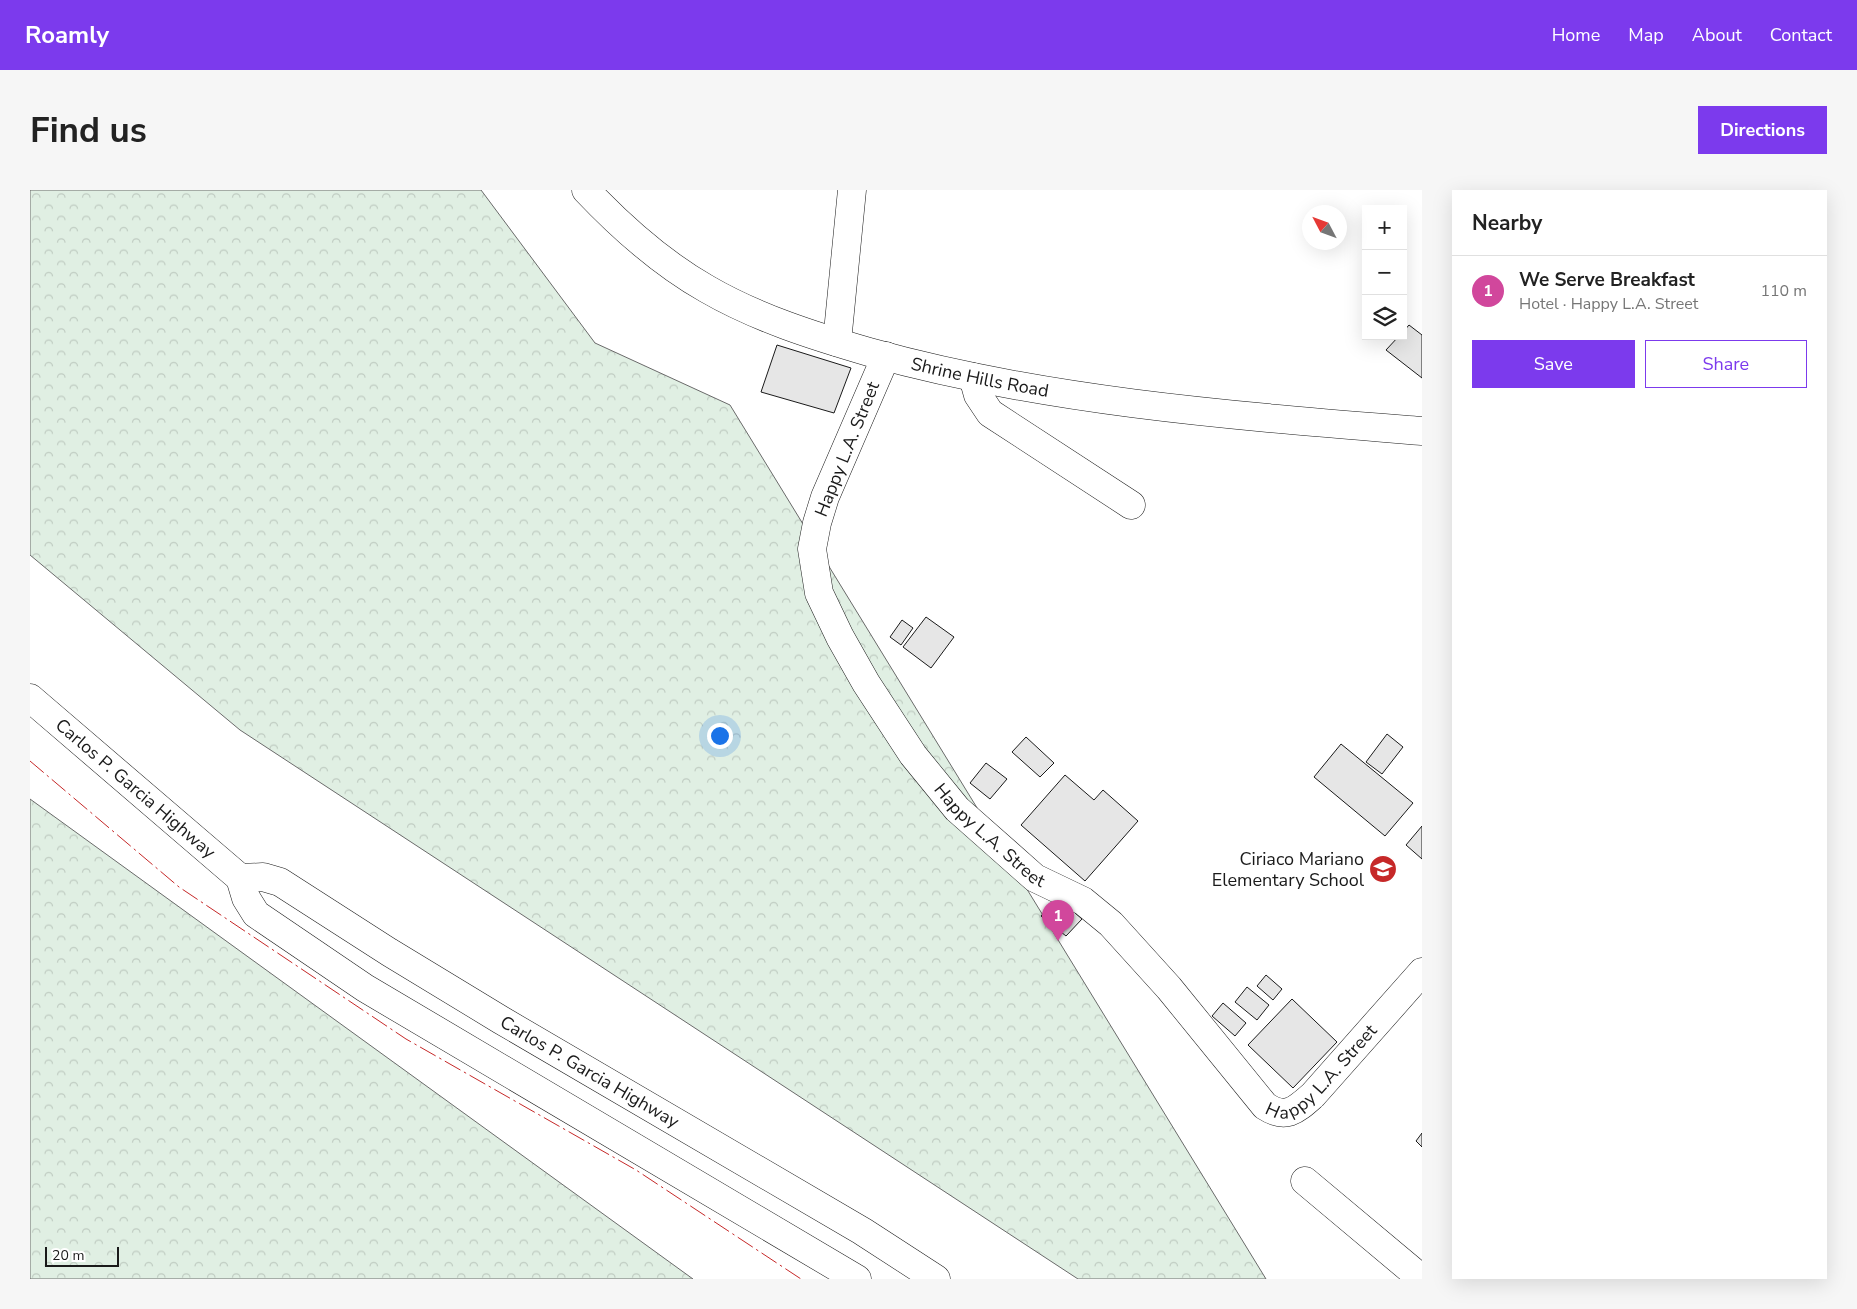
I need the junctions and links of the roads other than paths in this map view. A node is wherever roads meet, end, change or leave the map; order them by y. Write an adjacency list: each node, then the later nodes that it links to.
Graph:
1 (586, 190): 3 (main road, Shrine Hills Road)
2 (852, 190): 3 (main road)
3 (837, 342): 4 (main road, Shrine Hills Road)
4 (886, 356): 5 (main road, Shrine Hills Road); 10 (main road, Happy L.A. Street)
5 (973, 376): 6 (main road, Shrine Hills Road); 7 (main road)
6 (1422, 431)
7 (1131, 505)
8 (30, 698): 9 (main road, Carlos P. Garcia Highway)
9 (240, 878): 12 (main road); 13 (main road, Carlos P. Garcia Highway)
10 (1422, 972)
11 (1305, 1181): 14 (main road)
12 (856, 1279)
13 (936, 1279)
14 (1422, 1279)

